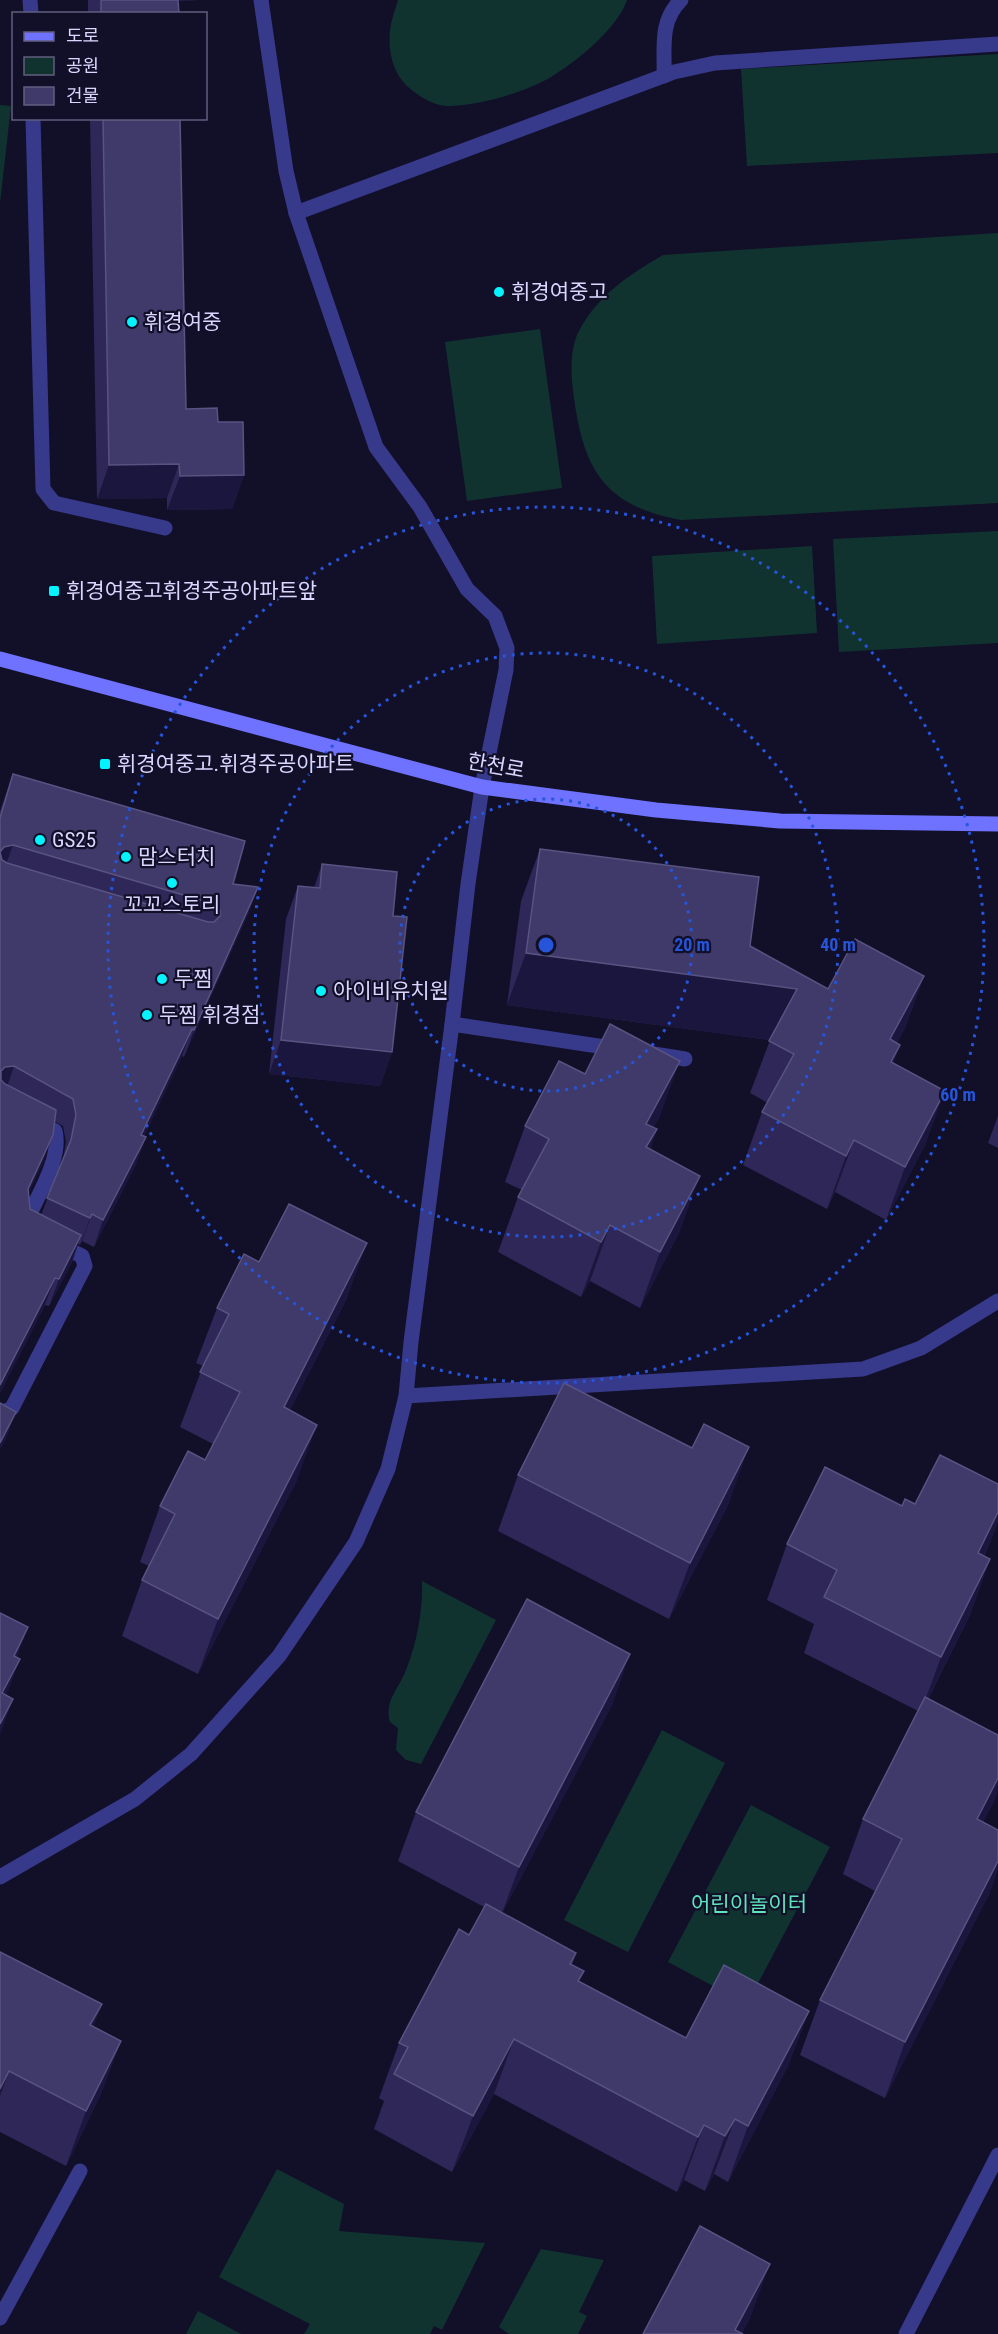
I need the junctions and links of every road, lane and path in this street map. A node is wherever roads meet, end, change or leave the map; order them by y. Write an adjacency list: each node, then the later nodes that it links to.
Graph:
1 (261, 0): 6 (lane)
2 (681, 0): 4 (lane)
3 (998, 44): 4 (lane)
4 (664, 76): 6 (lane)
5 (33, 120): 7 (lane)
6 (296, 213): 9 (lane)
7 (165, 528)
8 (2, 665): 9 (main road, 한천로)
9 (482, 788): 10 (main road, 한천로); 11 (lane)
10 (998, 824)
11 (452, 1024): 12 (lane); 15 (lane)
12 (685, 1059)
13 (0, 1102): 16 (lane)
14 (998, 1301): 15 (lane)
15 (406, 1396): 17 (lane)
16 (0, 1414)
17 (0, 1877)
18 (998, 2155): 21 (lane)
19 (80, 2171): 20 (lane)
20 (0, 2318)
21 (906, 2334)

